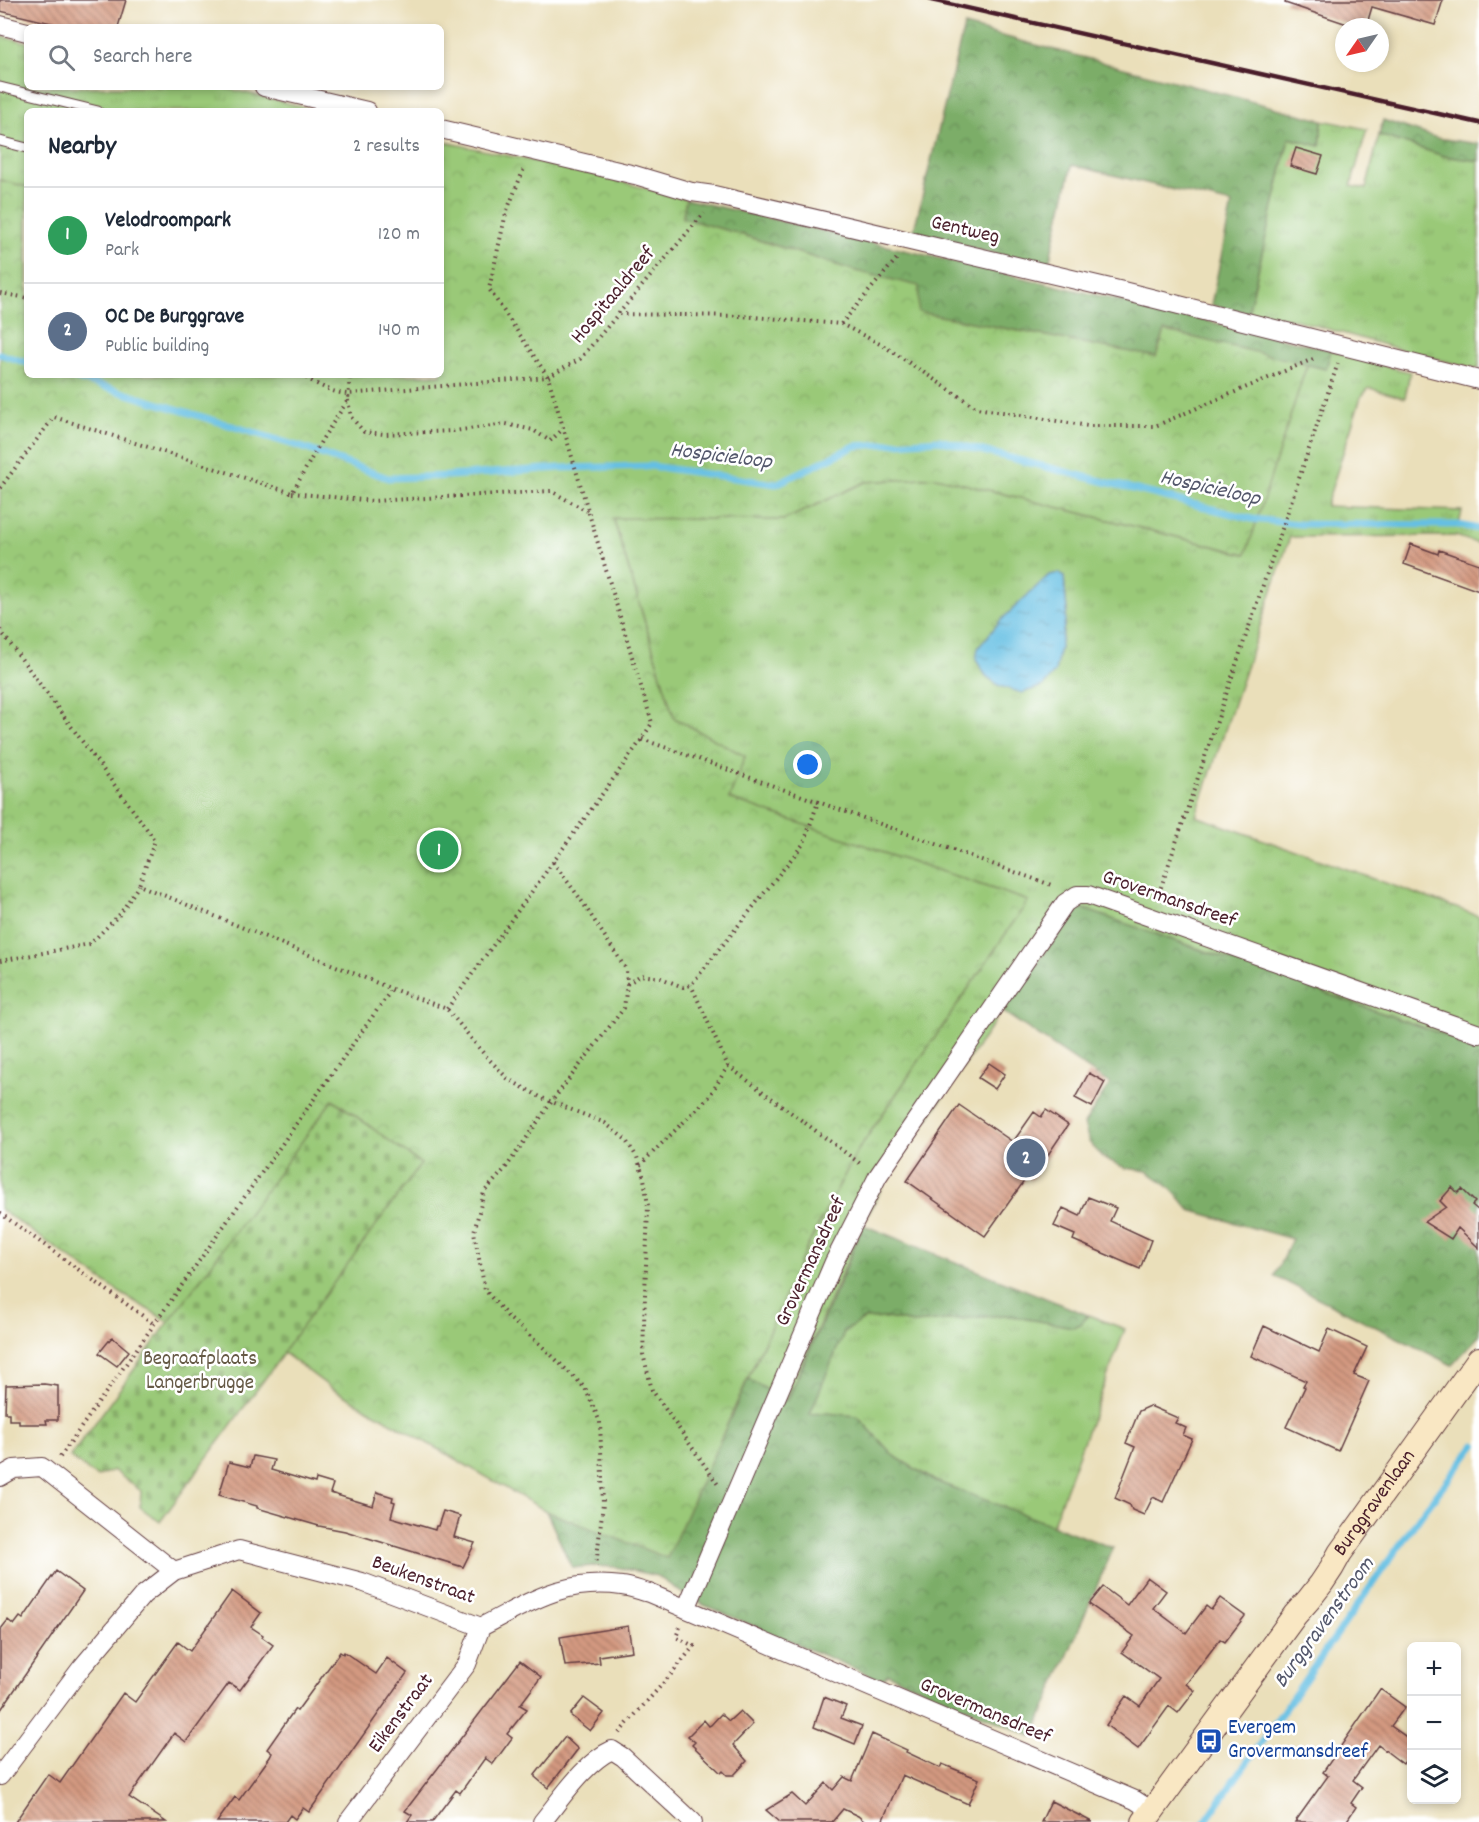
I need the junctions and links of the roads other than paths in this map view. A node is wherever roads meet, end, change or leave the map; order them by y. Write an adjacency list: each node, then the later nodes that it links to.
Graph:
1 (0, 25): 2 (street)
2 (24, 31)
3 (0, 87): 5 (lane)
4 (277, 90): 6 (street)
5 (86, 108)
6 (354, 108)
7 (444, 130): 10 (street, Gentweg)
8 (0, 141): 9 (lane)
9 (24, 147)
10 (1479, 380)
11 (1479, 1034): 15 (street, Grovermansdreef)
12 (1479, 1359): 18 (main road, Burggravenlaan)
13 (7, 1473): 14 (street)
14 (174, 1571): 16 (street, Beukenstraat); 17 (street, Beukenstraat)
15 (686, 1609): 16 (street, Beukenstraat); 18 (street, Grovermansdreef)
16 (481, 1627): 19 (street, Eikenstraat)
17 (0, 1776)
18 (1148, 1817)
19 (348, 1822)
20 (542, 1822): 21 (street)
21 (693, 1822)

